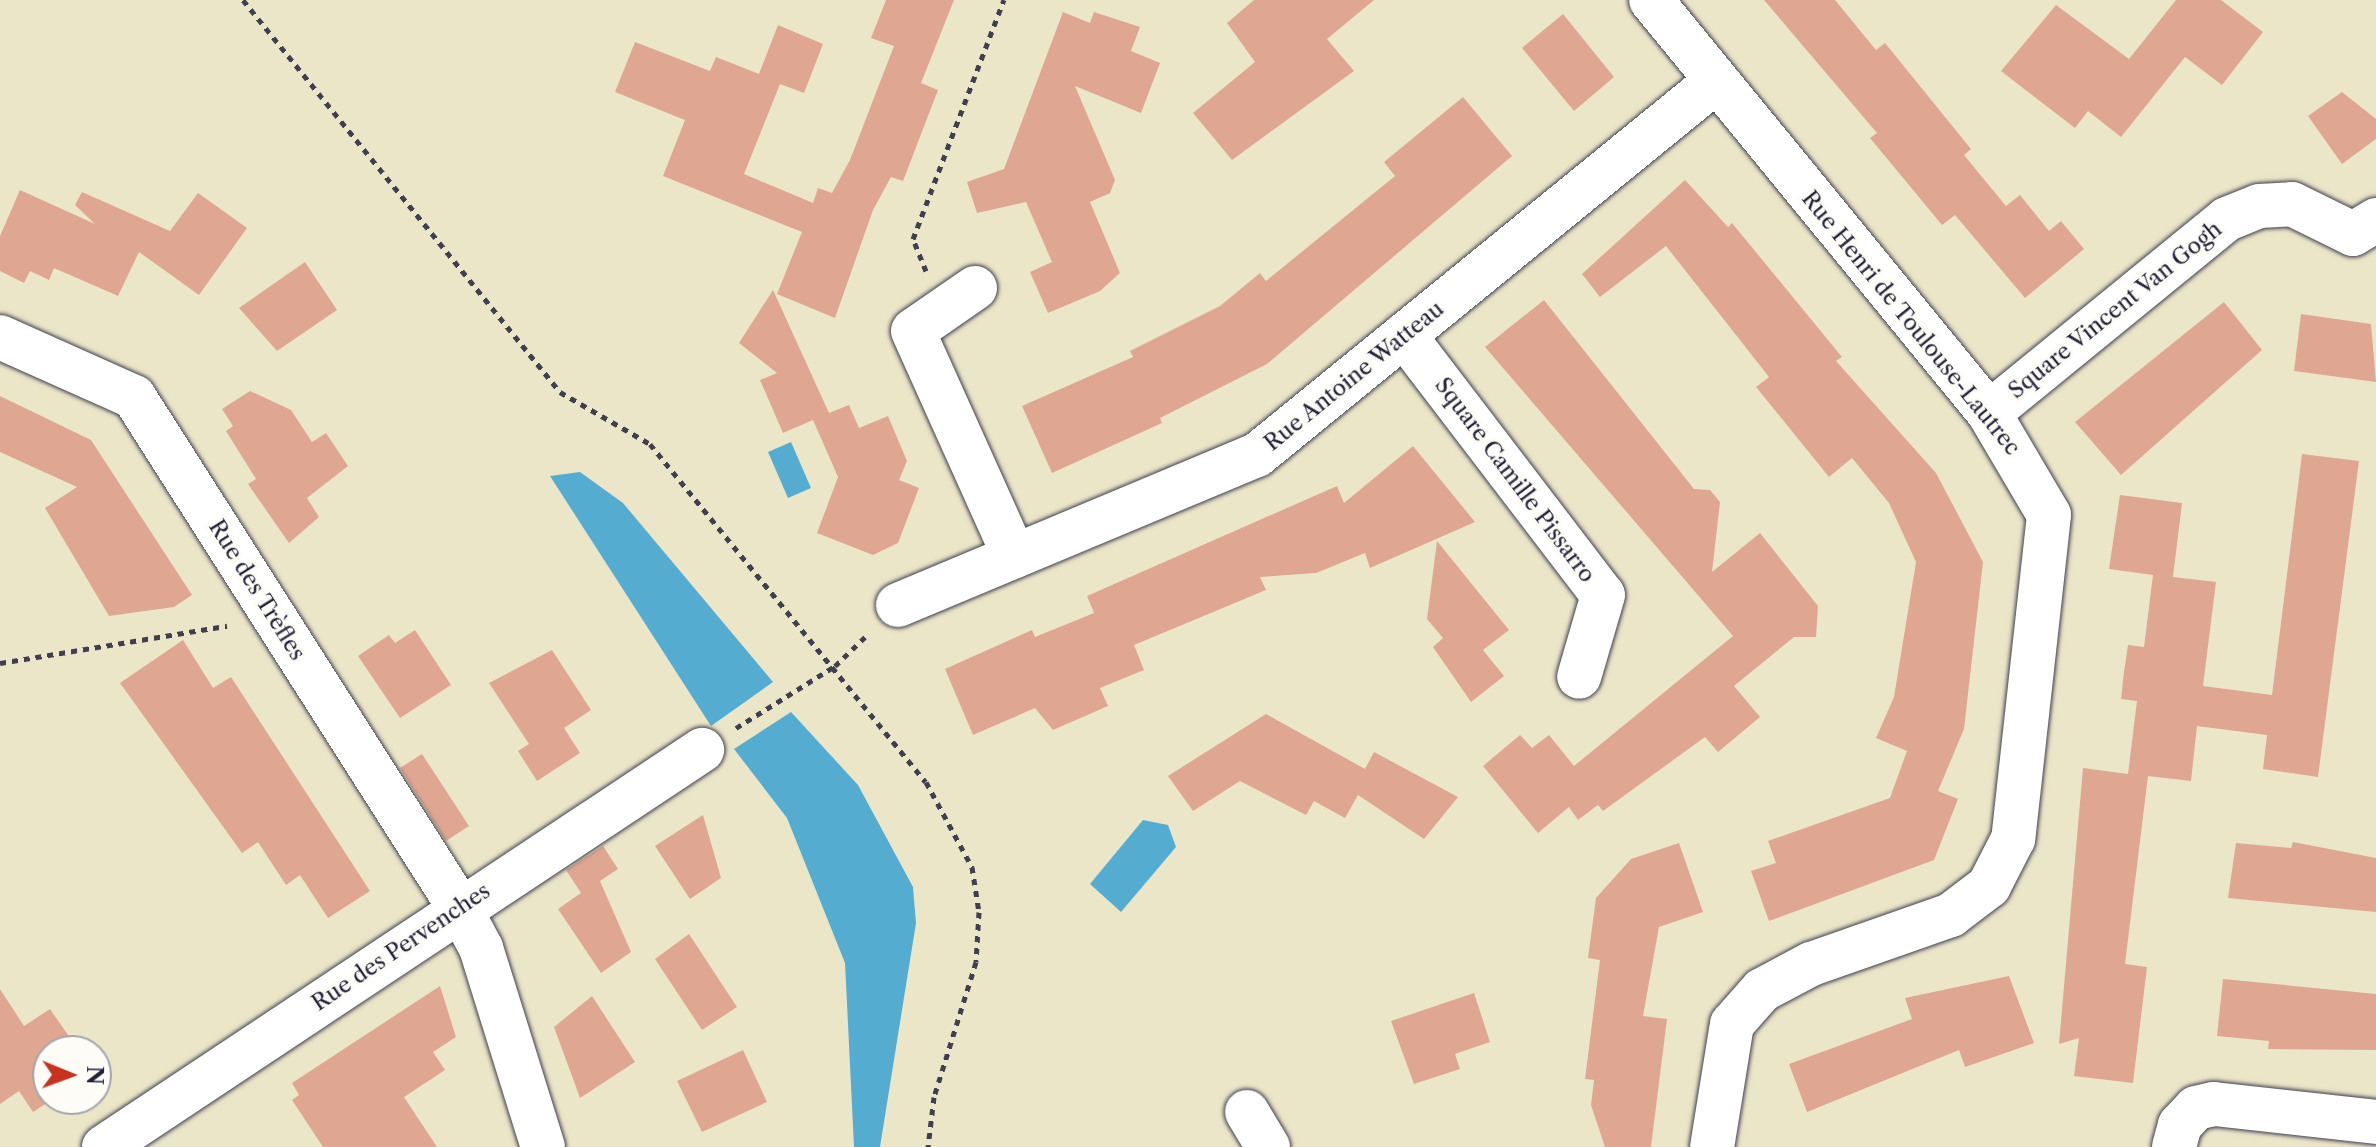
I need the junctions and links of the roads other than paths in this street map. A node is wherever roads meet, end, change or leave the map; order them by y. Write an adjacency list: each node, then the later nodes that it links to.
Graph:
1 (1651, 0): 2 (street, Rue Henri de Toulouse-Lautrec)
2 (1715, 82): 5 (street, Rue Antoine Watteau); 7 (street, Rue Henri de Toulouse-Lautrec)
3 (2376, 220): 7 (street, Square Vincent Van Gogh)
4 (959, 300): 8 (street)
5 (1404, 335): 8 (street, Rue Antoine Watteau); 10 (street, Square Camille Pissarro)
6 (0, 337): 12 (street, Rue des Trèfles)
7 (1989, 413): 16 (street, Rue Henri de Toulouse-Lautrec)
8 (1014, 556): 9 (street, Rue Antoine Watteau)
9 (898, 605)
10 (1579, 677)
11 (702, 750): 12 (street, Rue des Pervenches)
12 (459, 907): 14 (street, Rue des Pervenches); 15 (street, Rue des Trèfles)
13 (2376, 1122): 17 (street)
14 (104, 1147)
15 (543, 1147)
16 (1712, 1147)
17 (2174, 1147)

